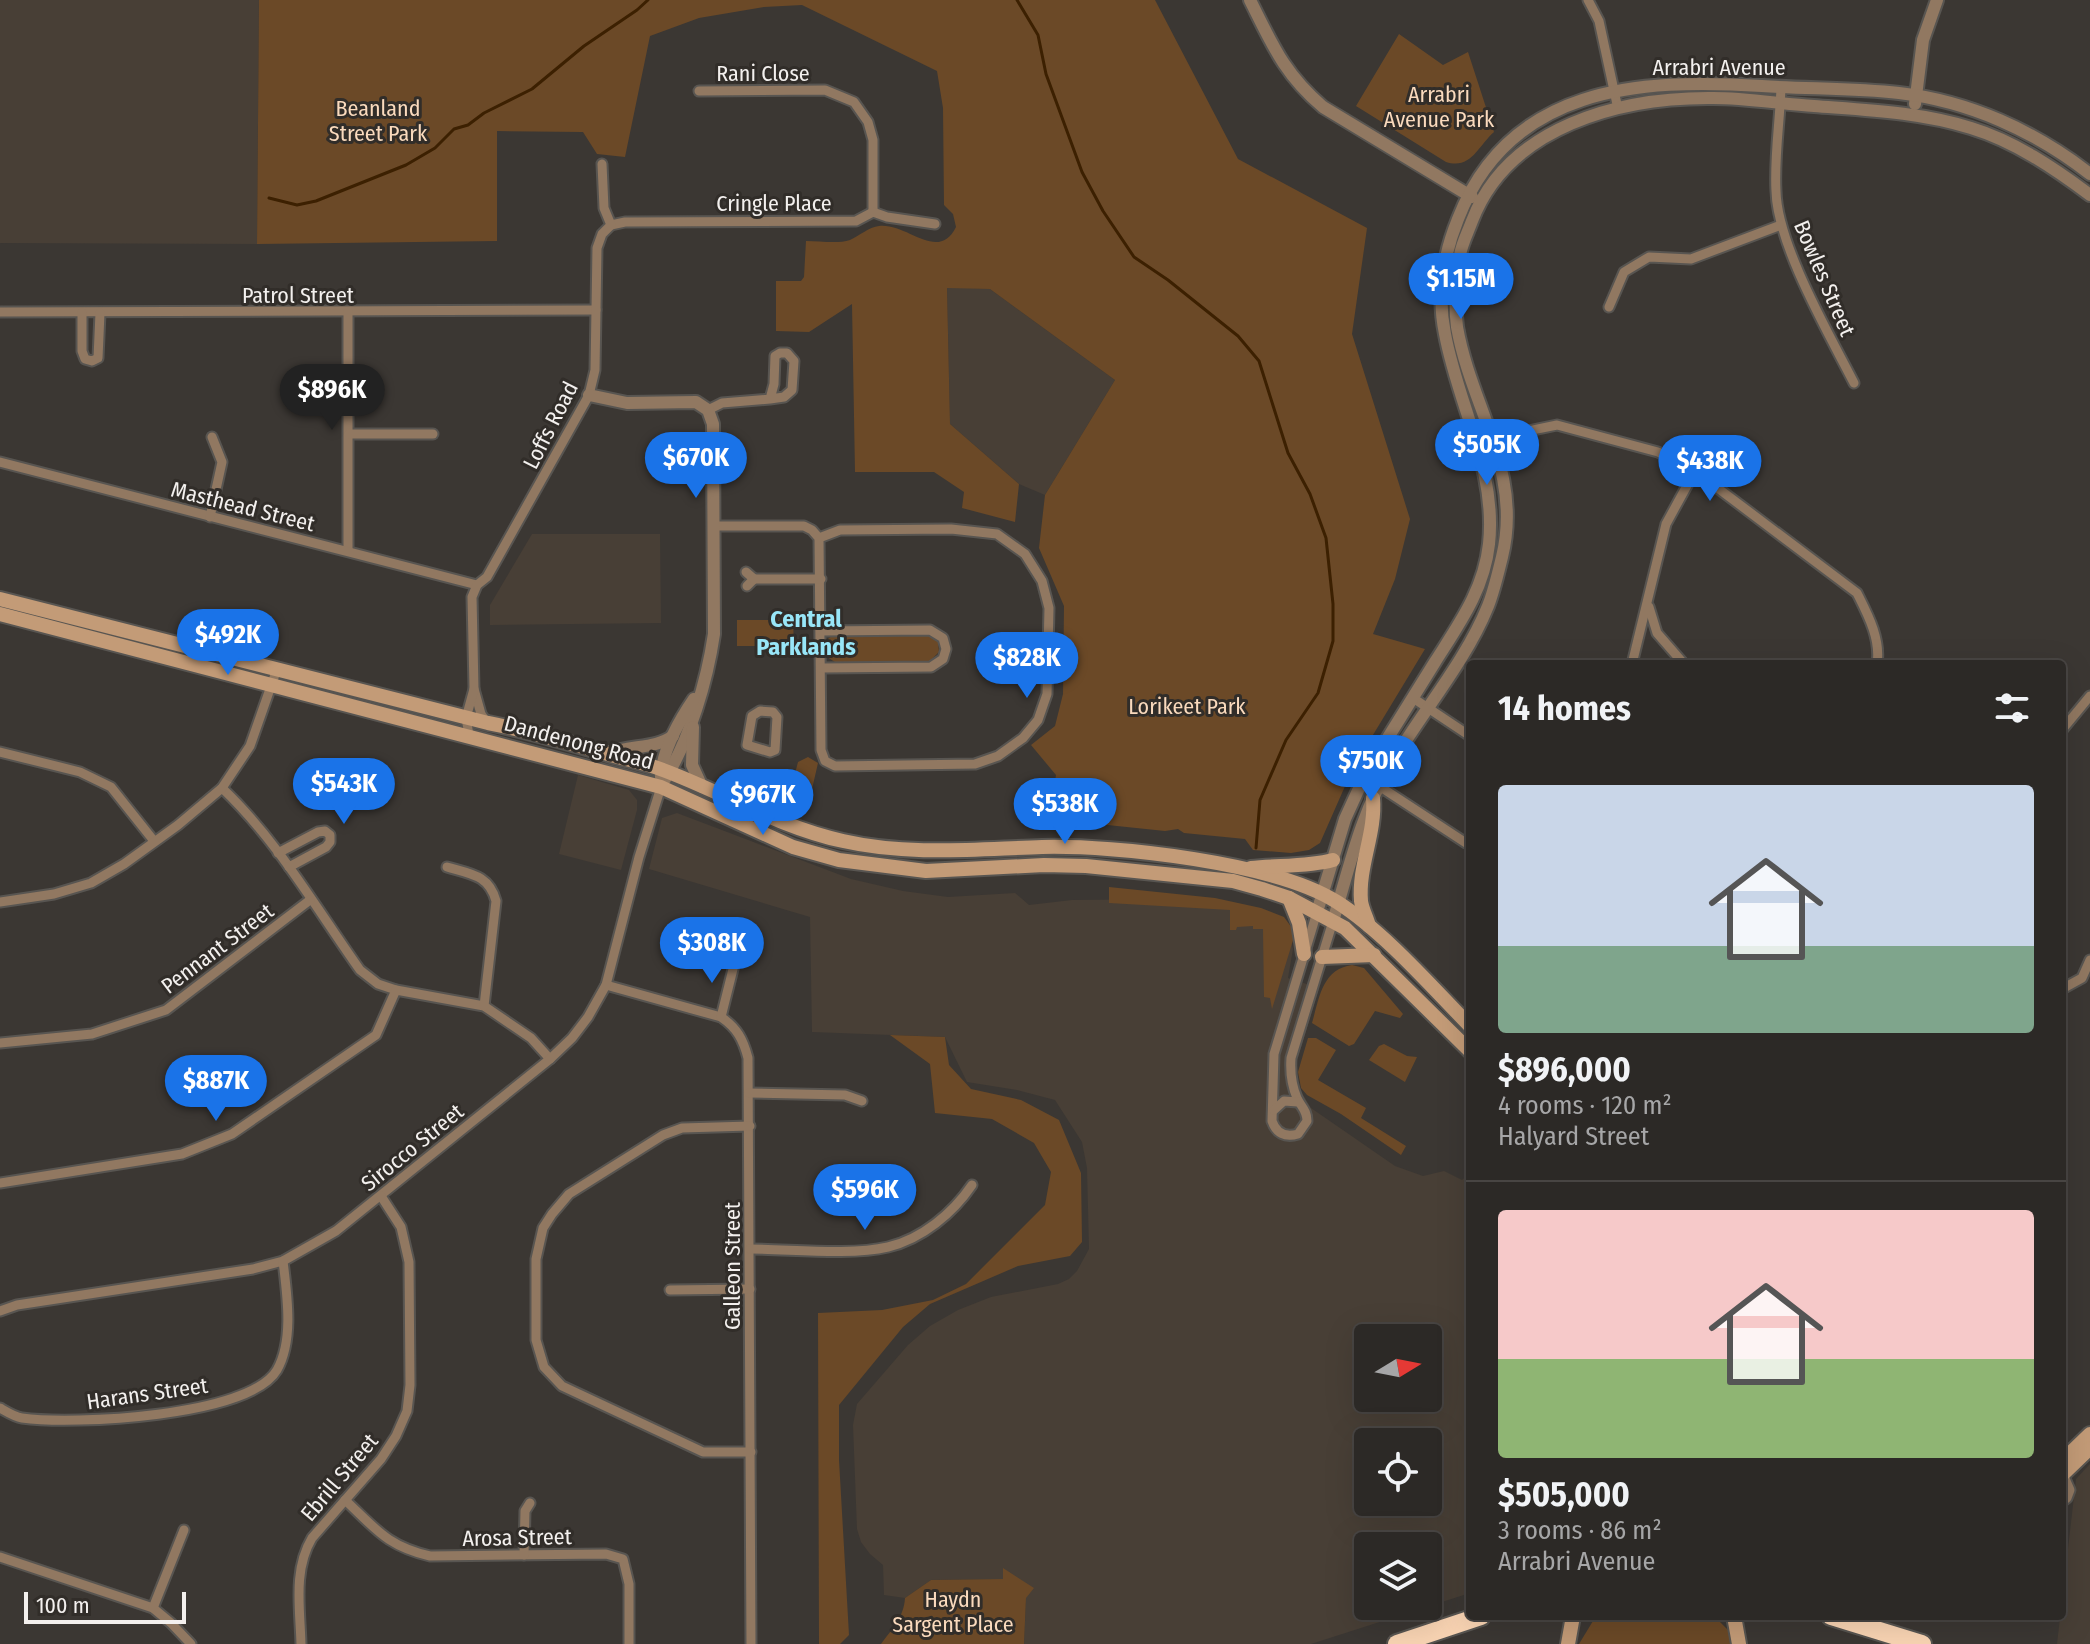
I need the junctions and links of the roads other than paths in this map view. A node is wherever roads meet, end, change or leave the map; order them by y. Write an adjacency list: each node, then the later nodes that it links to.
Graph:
1 (1250, 0): 13 (street)
2 (1588, 0): 6 (street)
3 (1937, 0): 7 (street)
4 (1781, 87): 6 (street, Arrabri Avenue); 7 (street, Arrabri Avenue); 8 (street, Bowles Street)
5 (699, 91): 16 (street, Rani Close)
6 (1614, 92): 9 (street); 13 (street, Arrabri Avenue)
7 (1916, 96): 10 (street); 12 (street, Arrabri Avenue)
8 (1781, 104): 9 (street, Arrabri Avenue); 10 (street, Arrabri Avenue); 19 (street, Bowles Street)
9 (1618, 109): 15 (street, Arrabri Avenue)
10 (1913, 115): 14 (street, Arrabri Avenue)
11 (602, 164): 18 (street)
12 (2090, 174)
13 (1467, 194): 15 (street); 34 (street, Arrabri Avenue)
14 (2090, 195)
15 (1479, 202): 33 (street, Arrabri Avenue)
16 (873, 212): 17 (street, Cringle Place); 18 (street, Cringle Place)
17 (935, 224)
18 (611, 225): 21 (street, Loffs Road)
19 (1781, 225): 20 (street); 26 (street, Bowles Street)
20 (1609, 307)
21 (596, 310): 23 (street, Patrol Street); 27 (street, Loffs Road)
22 (0, 312): 24 (street, Patrol Street)
23 (348, 312): 25 (street, Patrol Street); 30 (street)
24 (82, 313): 25 (street, Patrol Street); 25 (street)
25 (100, 313)
26 (1854, 383)
27 (589, 395): 29 (street); 43 (street, Loffs Road)
28 (770, 399): 28 (street); 29 (street)
29 (708, 410): 38 (street)
30 (349, 434): 31 (street); 40 (street)
31 (433, 434)
32 (212, 437): 37 (street)
33 (1493, 441): 34 (street); 36 (street); 58 (street, Arrabri Avenue)
34 (1477, 446): 57 (street, Arrabri Avenue)
35 (0, 462): 37 (street, Masthead Street)
36 (1695, 471): 45 (street); 50 (street)
37 (210, 517): 40 (street, Masthead Street)
38 (714, 526): 39 (street); 55 (street)
39 (819, 538): 42 (street); 51 (street)
40 (348, 551): 43 (street, Masthead Street)
41 (749, 579): 42 (street)
42 (821, 579): 47 (street)
43 (477, 585): 54 (street, Loffs Road)
44 (0, 599): 52 (main road, Dandenong Road)
45 (1649, 603): 48 (street); 49 (street)
46 (0, 614): 53 (main road, Dandenong Road)
47 (821, 631): 51 (street); 51 (street)
48 (1633, 660)
49 (1681, 660)
50 (1878, 660)
51 (821, 668)
52 (277, 669): 53 (street); 59 (main road, Dandenong Road)
53 (273, 685): 64 (main road, Dandenong Road); 72 (street)
54 (474, 689): 59 (street, Loffs Road); 61 (street, Loffs Road)
55 (699, 694): 60 (street); 65 (street)
56 (2090, 696): 62 (street)
57 (1413, 698): 58 (street); 77 (street, Arrabri Avenue)
58 (1428, 707): 63 (street); 73 (street, Arrabri Avenue)
59 (466, 718): 61 (main road, Dandenong Road); 64 (street, Loffs Road)
60 (693, 720): 69 (street); 71 (street)
61 (488, 723): 68 (main road, Dandenong Road)
62 (2066, 725)
63 (1466, 733)
64 (469, 735): 70 (main road, Dandenong Road)
65 (673, 736): 68 (street); 69 (street)
66 (775, 750): 66 (street)
67 (0, 752): 74 (street)
68 (608, 754): 69 (main road, Dandenong Road)
69 (665, 771): 70 (street); 71 (main road, Dandenong Road)
70 (661, 787): 82 (main road, Dandenong Road); 94 (street, Sirocco Street)
71 (702, 787): 80 (main road, Dandenong Road)
72 (222, 788): 74 (street); 76 (street)
73 (1376, 792): 75 (street); 85 (street, Arrabri Avenue); 87 (main road)
74 (154, 841): 84 (street)
75 (1466, 843)
76 (278, 853): 78 (street); 78 (street)
77 (1333, 860): 80 (main road); 81 (street, Arrabri Avenue)
78 (289, 867): 83 (street)
79 (447, 867): 97 (street)
80 (1243, 869): 81 (main road, Dandenong Road)
81 (1323, 894): 85 (main road, Dandenong Road); 86 (street, Arrabri Avenue)
82 (1289, 898): 86 (main road, Dandenong Road); 89 (main road)
83 (310, 900): 96 (street); 100 (street, Pennant Street)
84 (0, 902)
85 (1338, 903): 87 (main road, Dandenong Road); 88 (street, Arrabri Avenue)
86 (1317, 912): 88 (main road, Dandenong Road); 89 (street)
87 (1369, 926): 99 (main road, Dandenong Road)
88 (1331, 928): 90 (main road, Dandenong Road); 91 (street)
89 (1304, 954): 106 (street)
90 (1374, 955): 91 (main road); 101 (main road, Dandenong Road)
91 (1322, 957): 105 (street)
92 (2090, 960): 95 (street)
93 (735, 961): 98 (street)
94 (606, 985): 98 (street); 102 (street, Sirocco Street)
95 (2066, 987)
96 (396, 990): 97 (street); 108 (street)
97 (484, 1006): 102 (street)
98 (721, 1017): 103 (street, Galleon Street)
99 (1466, 1022)
100 (0, 1043)
101 (1466, 1047)
102 (550, 1059): 110 (street, Sirocco Street)
103 (749, 1093): 104 (street); 107 (street, Galleon Street)
104 (862, 1101)
105 (1298, 1102): 106 (street); 106 (street)
106 (1274, 1110)
107 (750, 1126): 111 (street, Galleon Street); 119 (street)
108 (0, 1183)
109 (972, 1185): 111 (street)
110 (381, 1196): 112 (street, Sirocco Street); 124 (street, Ebrill Street)
111 (750, 1249): 113 (street, Galleon Street)
112 (283, 1261): 115 (street, Sirocco Street); 116 (street, Harans Street)
113 (750, 1289): 114 (street); 119 (street, Galleon Street)
114 (670, 1290)
115 (0, 1311)
116 (0, 1408)
117 (2090, 1434): 120 (main road)
118 (2090, 1448): 121 (main road)
119 (751, 1452): 137 (street, Galleon Street)
120 (2066, 1465)
121 (2066, 1467)
122 (2066, 1480): 123 (street)
123 (2066, 1499)
124 (345, 1500): 127 (street, Arosa Street); 135 (street, Ebrill Street)
125 (530, 1503): 127 (street)
126 (184, 1530): 129 (street)
127 (524, 1555): 136 (street, Arosa Street)
128 (0, 1557): 129 (street)
129 (153, 1608): 134 (street)
130 (1469, 1620): 138 (highway)
131 (1572, 1620): 139 (main road)
132 (1735, 1620): 140 (main road)
133 (1844, 1620): 141 (highway)
134 (191, 1644)
135 (301, 1644)
136 (629, 1644)
137 (751, 1644)
138 (1397, 1644)
139 (1568, 1644)
140 (1739, 1644)
141 (1922, 1644)

